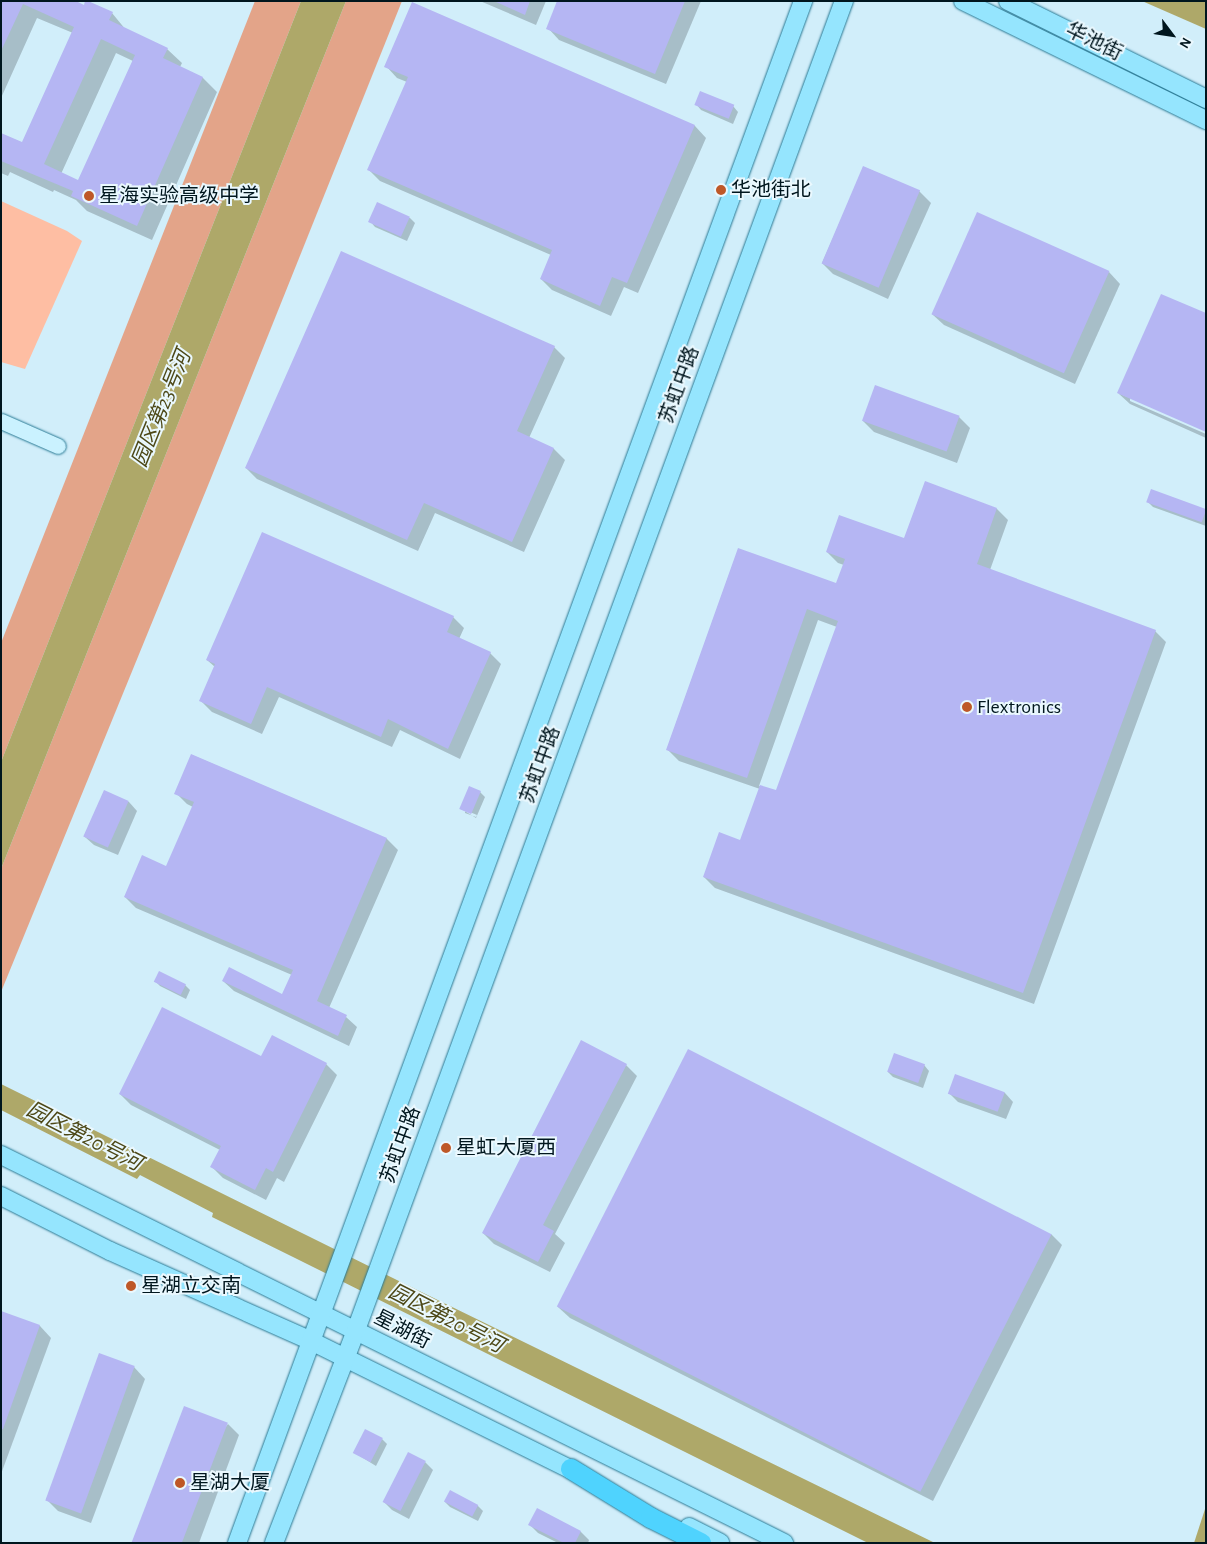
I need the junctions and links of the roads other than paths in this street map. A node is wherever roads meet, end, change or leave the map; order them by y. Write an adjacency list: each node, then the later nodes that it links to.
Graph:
1 (803, 1): 11 (main road, 苏虹中路)
2 (844, 1): 12 (main road, 苏虹中路)
3 (963, 1): 6 (main road, 华池街)
4 (1008, 1): 5 (main road, 华池街)
5 (1206, 99)
6 (1206, 120)
7 (1, 421): 8 (street)
8 (58, 446)
9 (1, 1155): 11 (main road, 星湖街)
10 (1, 1196): 13 (main road)
11 (320, 1315): 12 (main road, 星湖街); 13 (main road, 苏虹中路)
12 (356, 1330): 14 (main road, 苏虹中路); 20 (main road, 星湖街)
13 (311, 1341): 14 (main road); 16 (main road, 苏虹中路)
14 (344, 1358): 15 (main road); 17 (main road, 苏虹中路)
15 (571, 1469): 18 (highway); 19 (main road)
16 (237, 1543)
17 (274, 1543)
18 (700, 1543)
19 (720, 1543)
20 (784, 1543)

